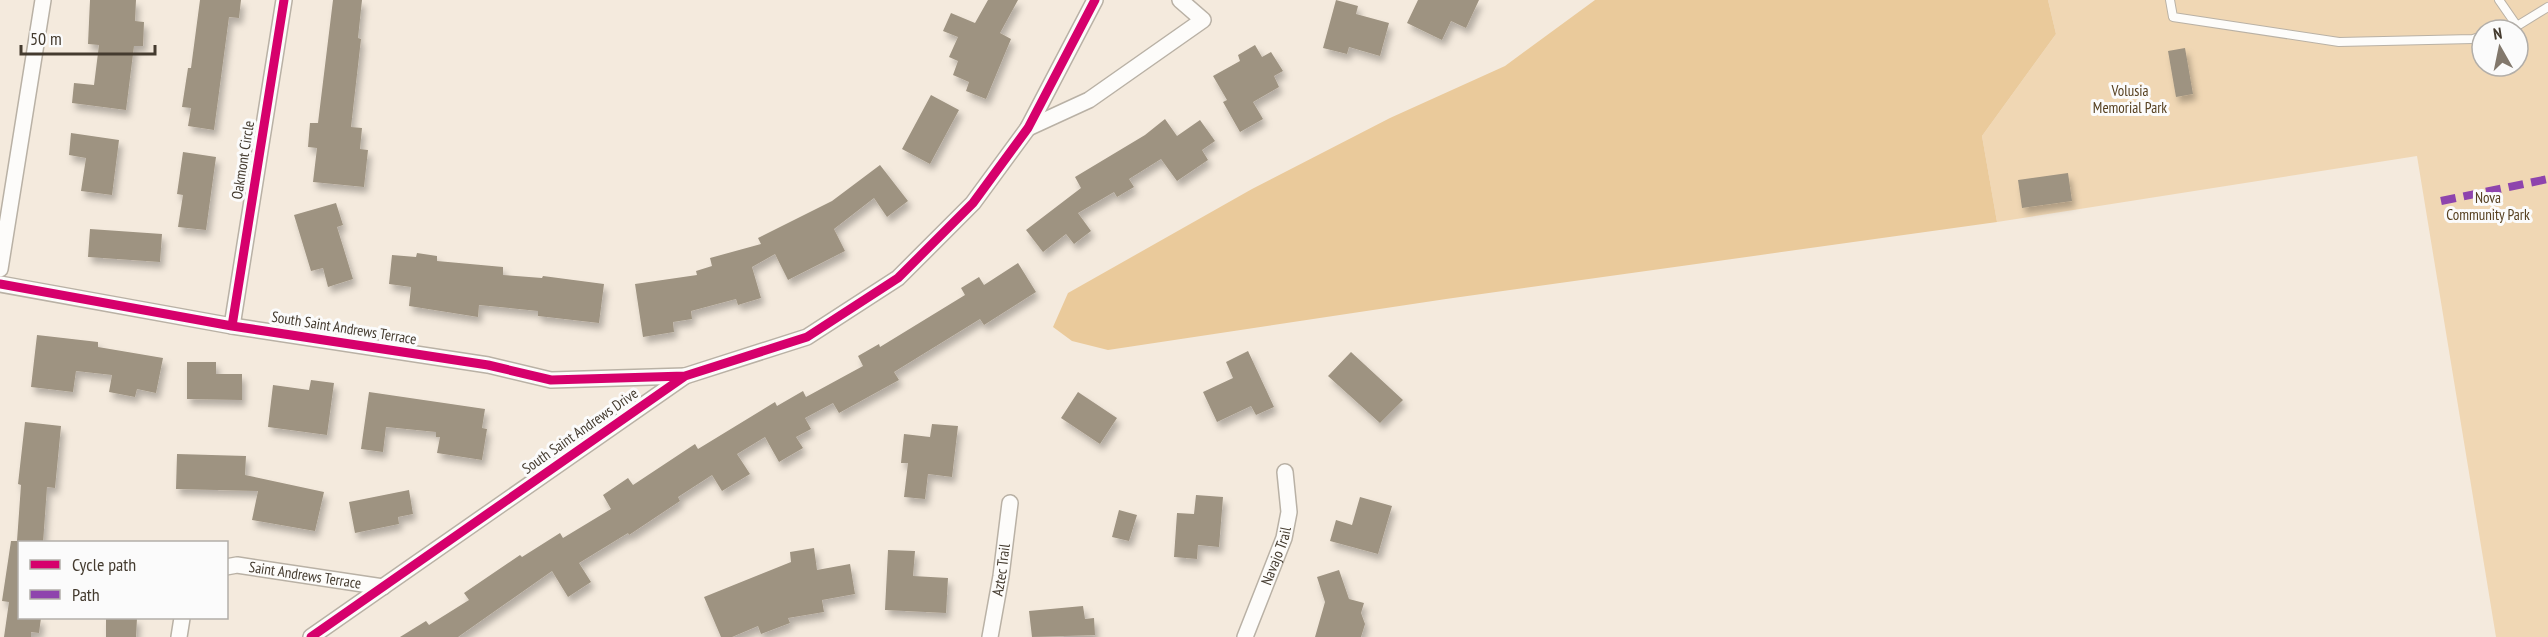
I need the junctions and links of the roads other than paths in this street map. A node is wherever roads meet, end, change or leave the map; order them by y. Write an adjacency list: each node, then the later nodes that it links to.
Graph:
1 (43, 0): 12 (street)
2 (284, 0): 14 (street, Oakmont Circle)
3 (1095, 0): 11 (street, South Saint Andrews Drive)
4 (1180, 0): 11 (street)
5 (2170, 0): 10 (lane)
6 (2499, 0): 8 (lane)
7 (2548, 6): 9 (lane)
8 (2511, 18)
9 (2529, 18)
10 (2470, 39)
11 (1028, 128): 15 (street, South Saint Andrews Drive)
12 (0, 269)
13 (0, 284): 14 (street, South Saint Andrews Terrace)
14 (232, 326): 15 (street, South Saint Andrews Terrace)
15 (685, 376): 19 (street, South Saint Andrews Drive)
16 (1285, 472): 24 (street, Navajo Trail)
17 (1010, 503): 23 (street, Aztec Trail)
18 (228, 567): 19 (street, Saint Andrews Terrace)
19 (383, 587): 22 (street, South Saint Andrews Drive)
20 (182, 619): 21 (street)
21 (179, 637)
22 (311, 637)
23 (990, 637)
24 (1245, 637)

